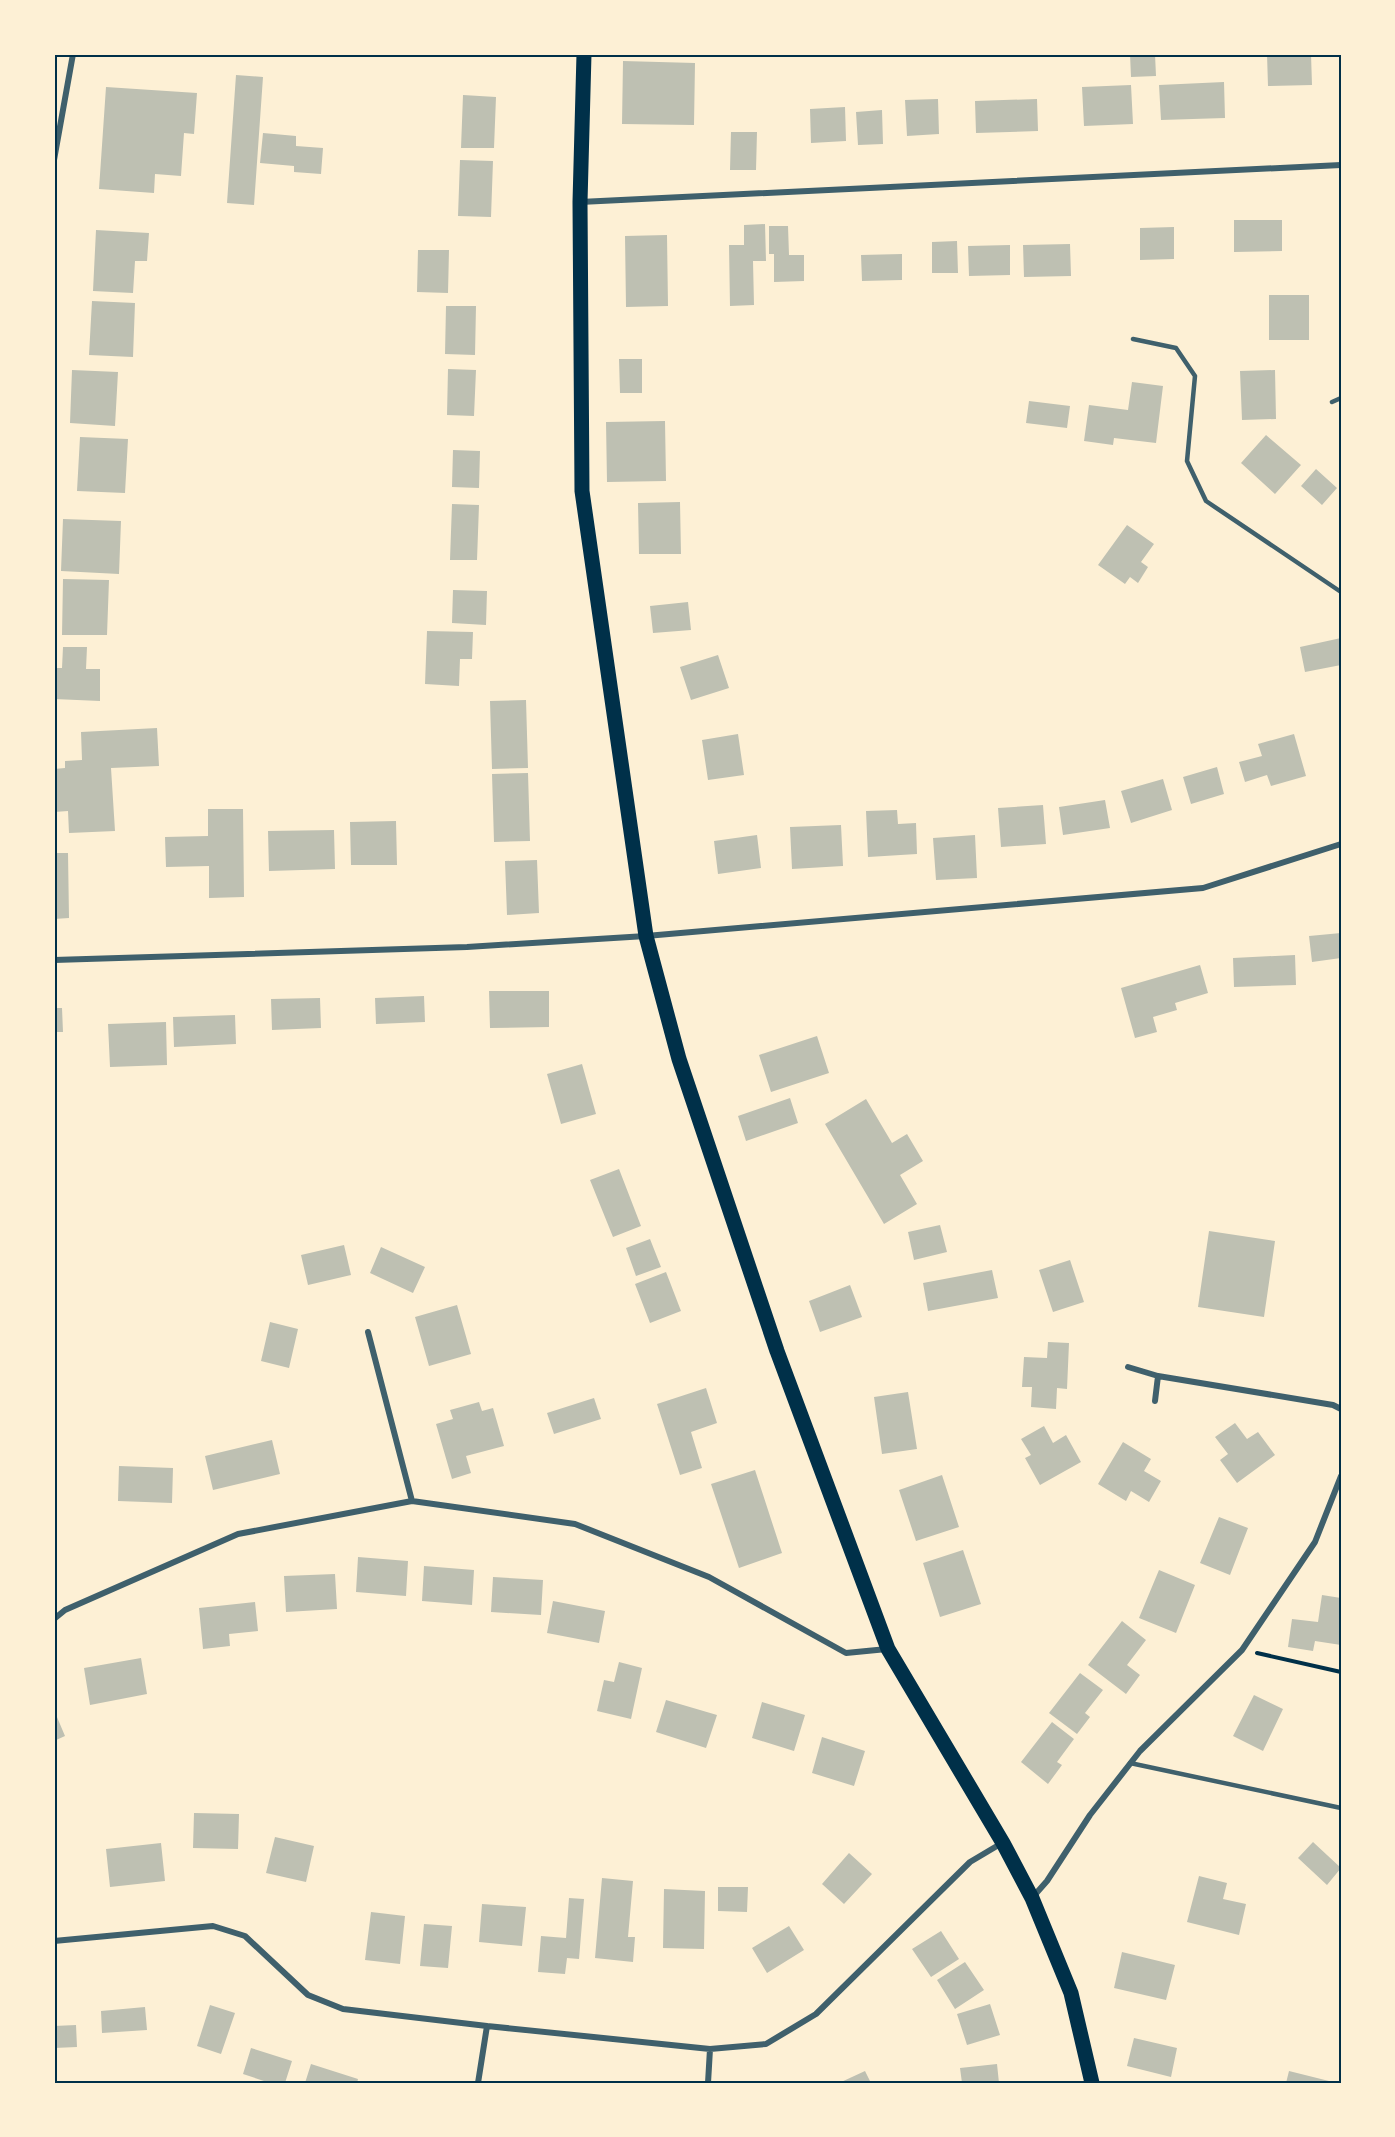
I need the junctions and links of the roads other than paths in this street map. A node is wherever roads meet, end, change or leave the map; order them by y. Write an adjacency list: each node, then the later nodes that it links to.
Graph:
1 (73, 54): 3 (street)
2 (584, 54): 5 (main road)
3 (54, 160)
4 (1341, 165): 5 (street)
5 (580, 202): 11 (main road)
6 (1133, 339): 9 (lane)
7 (1341, 399): 8 (lane)
8 (1332, 402)
9 (1341, 592)
10 (1341, 844): 11 (street)
11 (646, 936): 12 (street); 21 (main road)
12 (54, 960)
13 (368, 1332): 19 (street)
14 (1128, 1367): 15 (street)
15 (1158, 1376): 16 (street); 17 (street)
16 (1155, 1401)
17 (1341, 1409)
18 (1341, 1476): 22 (street)
19 (412, 1501): 20 (street); 21 (street)
20 (54, 1619)
21 (888, 1649): 24 (main road)
22 (1130, 1763): 23 (lane); 25 (street)
23 (1341, 1808)
24 (1003, 1843): 25 (main road); 28 (street)
25 (1032, 1898): 31 (main road)
26 (54, 1941): 27 (street)
27 (487, 2026): 28 (street); 29 (street)
28 (710, 2049): 30 (street)
29 (478, 2083)
30 (708, 2083)
31 (1092, 2083)

